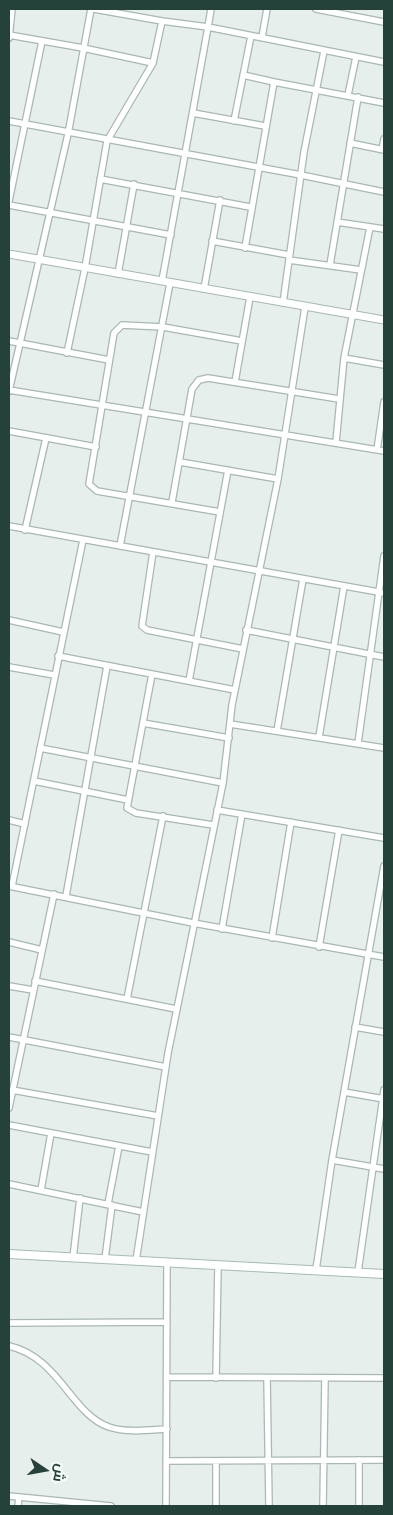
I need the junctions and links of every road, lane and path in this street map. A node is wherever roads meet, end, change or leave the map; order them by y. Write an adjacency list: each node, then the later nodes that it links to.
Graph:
1 (12, 9): 11 (street)
2 (92, 9): 7 (street); 14 (street)
3 (211, 9): 9 (street)
4 (266, 9): 12 (street)
5 (316, 9): 6 (street)
6 (325, 10): 8 (street)
7 (162, 21): 9 (street); 18 (street)
8 (384, 22)
9 (208, 27): 10 (street); 25 (street)
10 (251, 36): 12 (street); 19 (street)
11 (9, 37): 13 (street)
12 (262, 37): 15 (street)
13 (42, 41): 14 (street); 28 (street)
14 (83, 48): 18 (street); 30 (street)
15 (324, 51): 16 (street); 21 (street)
16 (356, 57): 17 (street); 22 (street)
17 (384, 62)
18 (153, 63): 32 (street)
19 (243, 75): 20 (street); 27 (street)
20 (274, 82): 21 (street); 29 (street)
21 (317, 90): 22 (street); 39 (street)
22 (348, 96): 23 (street)
23 (358, 97): 24 (street); 33 (street)
24 (384, 103)
25 (193, 113): 27 (street); 35 (street)
26 (9, 121): 28 (street)
27 (234, 121): 29 (street)
28 (24, 124): 30 (street); 37 (street)
29 (265, 126): 38 (street)
30 (68, 134): 32 (street); 48 (street)
31 (384, 139): 34 (street)
32 (107, 141): 35 (street); 40 (street)
33 (350, 143): 34 (street); 41 (street)
34 (383, 150)
35 (186, 154): 38 (street); 43 (street)
36 (9, 163): 37 (street)
37 (16, 164): 46 (street)
38 (258, 167): 39 (street); 47 (street)
39 (301, 174): 41 (street); 58 (street)
40 (100, 179): 42 (street); 49 (street)
41 (343, 183): 44 (street); 50 (street)
42 (134, 184): 43 (street); 51 (street)
43 (179, 192): 45 (street); 54 (street)
44 (384, 192)
45 (220, 200): 47 (street); 55 (street)
46 (9, 203): 48 (street)
47 (250, 207): 56 (street)
48 (51, 213): 49 (street); 59 (street)
49 (93, 221): 51 (street); 61 (street)
50 (337, 222): 52 (street); 60 (street)
51 (126, 227): 54 (street); 63 (street)
52 (370, 227): 53 (street); 62 (street)
53 (384, 229)
54 (171, 235): 64 (street)
55 (212, 241): 56 (street); 66 (street)
56 (245, 248): 58 (street)
57 (9, 254): 59 (street)
58 (289, 258): 60 (street); 68 (street)
59 (40, 259): 61 (street); 75 (street)
60 (330, 265): 62 (street)
61 (85, 268): 63 (street); 76 (street)
62 (361, 270): 70 (street)
63 (118, 274): 64 (street)
64 (162, 282): 65 (street)
65 (170, 283): 66 (street); 72 (street)
66 (204, 289): 67 (street)
67 (250, 297): 68 (street); 74 (street)
68 (284, 303): 69 (street)
69 (305, 307): 70 (street); 82 (street)
70 (353, 315): 71 (street); 77 (street)
71 (384, 320)
72 (162, 327): 74 (street); 78 (street); 86 (street)
73 (9, 341): 75 (street)
74 (242, 341): 80 (street)
75 (20, 344): 76 (street); 81 (street)
76 (67, 353): 78 (street)
77 (344, 358): 79 (street); 83 (street)
78 (109, 360): 85 (street)
79 (384, 365)
80 (235, 382): 82 (street); 87 (street)
81 (9, 390): 85 (street)
82 (292, 392): 83 (street); 89 (street)
83 (339, 399): 91 (street)
84 (384, 402): 93 (street)
85 (103, 406): 86 (street); 92 (street)
86 (146, 412): 87 (street); 98 (street)
87 (187, 419): 89 (street); 95 (street)
88 (9, 431): 90 (street)
89 (286, 435): 91 (street); 97 (street)
90 (46, 438): 92 (street); 102 (street)
91 (336, 442): 93 (street)
92 (96, 447): 98 (street)
93 (377, 450): 94 (street)
94 (384, 451)
95 (180, 462): 96 (street); 99 (street)
96 (228, 470): 97 (street); 100 (street)
97 (278, 479): 108 (street)
98 (131, 495): 99 (street); 104 (street)
99 (172, 502): 100 (street)
100 (220, 512): 107 (street)
101 (9, 526): 102 (street)
102 (25, 530): 103 (street)
103 (83, 540): 104 (street); 114 (street)
104 (120, 546): 105 (street)
105 (153, 552): 107 (street); 116 (street)
106 (384, 556): 111 (street)
107 (210, 562): 108 (street); 116 (street)
108 (258, 571): 109 (street); 113 (street)
109 (303, 579): 110 (street); 115 (street)
110 (344, 586): 111 (street); 117 (street)
111 (382, 592): 119 (street)
112 (9, 620): 114 (street)
113 (246, 630): 115 (street); 118 (street)
114 (63, 632): 120 (street)
115 (292, 639): 117 (street); 130 (street)
116 (196, 640): 118 (street); 126 (street)
117 (334, 647): 119 (street); 131 (street)
118 (243, 649): 127 (street)
119 (372, 654): 121 (street); 133 (street)
120 (58, 656): 122 (street); 125 (street)
121 (384, 656)
122 (107, 666): 124 (street); 136 (street)
123 (9, 667): 125 (street)
124 (152, 674): 126 (street); 128 (street)
125 (54, 676): 134 (street)
126 (189, 682): 127 (street)
127 (235, 690): 129 (street)
128 (143, 723): 132 (street); 137 (street)
129 (230, 724): 130 (street); 132 (street)
130 (277, 731): 131 (street)
131 (319, 737): 133 (street)
132 (229, 738): 139 (street)
133 (358, 743): 135 (street)
134 (40, 748): 136 (street); 138 (street)
135 (384, 748)
136 (90, 757): 137 (street); 140 (street)
137 (135, 765): 139 (street); 141 (street)
138 (34, 781): 140 (street); 147 (street)
139 (223, 783): 142 (street)
140 (84, 791): 141 (street); 154 (street)
141 (128, 800): 144 (street)
142 (217, 810): 143 (street); 148 (street)
143 (242, 814): 146 (street); 159 (street)
144 (163, 816): 148 (street); 157 (street)
145 (9, 820): 147 (street)
146 (290, 822): 149 (street); 160 (street)
147 (25, 824): 152 (street)
148 (213, 825): 158 (street)
149 (339, 830): 150 (street); 162 (street)
150 (384, 838)
151 (384, 866): 155 (street)
152 (10, 886): 153 (street)
153 (54, 894): 154 (street); 163 (street)
154 (66, 896): 157 (street)
155 (377, 907): 156 (street); 164 (street)
156 (384, 908)
157 (144, 913): 158 (street); 169 (street)
158 (193, 923): 159 (street); 170 (street)
159 (222, 929): 160 (street)
160 (272, 938): 162 (street)
161 (9, 942): 163 (street)
162 (319, 947): 164 (street)
163 (42, 950): 166 (street)
164 (368, 954): 165 (street); 171 (street)
165 (384, 957)
166 (35, 981): 168 (street); 169 (street)
167 (9, 986): 168 (street)
168 (33, 990): 174 (street)
169 (127, 999): 170 (street)
170 (176, 1009): 175 (street)
171 (356, 1027): 172 (street); 178 (street)
172 (384, 1032)
173 (9, 1037): 174 (street)
174 (23, 1040): 175 (street); 176 (street)
175 (166, 1067): 181 (street)
176 (12, 1090): 180 (street); 181 (street)
177 (384, 1090): 179 (street)
178 (344, 1092): 179 (street); 186 (street)
179 (383, 1099): 187 (street)
180 (9, 1108)
181 (158, 1116): 185 (street)
182 (9, 1125): 183 (street)
183 (51, 1133): 184 (street); 190 (street)
184 (119, 1146): 185 (street); 192 (street)
185 (152, 1152): 193 (street)
186 (332, 1160): 187 (street); 200 (street)
187 (373, 1167): 188 (street); 201 (street)
188 (384, 1169)
189 (9, 1184): 190 (street)
190 (41, 1190): 191 (street)
191 (80, 1198): 192 (street); 195 (street)
192 (110, 1205): 193 (street); 196 (street)
193 (144, 1212): 197 (street)
194 (9, 1254): 195 (main road)
195 (73, 1258): 196 (main road)
196 (105, 1259): 197 (main road)
197 (136, 1261): 198 (main road)
198 (167, 1263): 199 (main road); 203 (street)
199 (218, 1266): 200 (main road); 207 (street)
200 (316, 1270): 201 (main road)
201 (358, 1272): 202 (main road)
202 (384, 1274)
203 (167, 1322): 204 (street); 206 (street)
204 (9, 1323)
205 (9, 1346): 211 (street)
206 (168, 1377): 207 (street); 211 (street)
207 (216, 1378): 208 (street)
208 (268, 1378): 209 (street); 217 (street)
209 (325, 1378): 210 (street); 216 (street)
210 (384, 1378)
211 (167, 1429): 214 (street)
212 (359, 1460): 213 (street); 216 (street); 227 (street)
213 (384, 1460)
214 (167, 1461): 215 (street); 223 (street)
215 (216, 1461): 217 (street); 224 (street)
216 (323, 1461): 217 (street); 226 (street)
217 (268, 1462): 225 (street)
218 (9, 1496): 219 (street)
219 (19, 1497): 220 (street); 221 (street)
220 (68, 1504): 222 (street)
221 (18, 1506)
222 (111, 1506)
223 (166, 1506)
224 (216, 1506)
225 (269, 1506)
226 (322, 1506)
227 (359, 1506)

